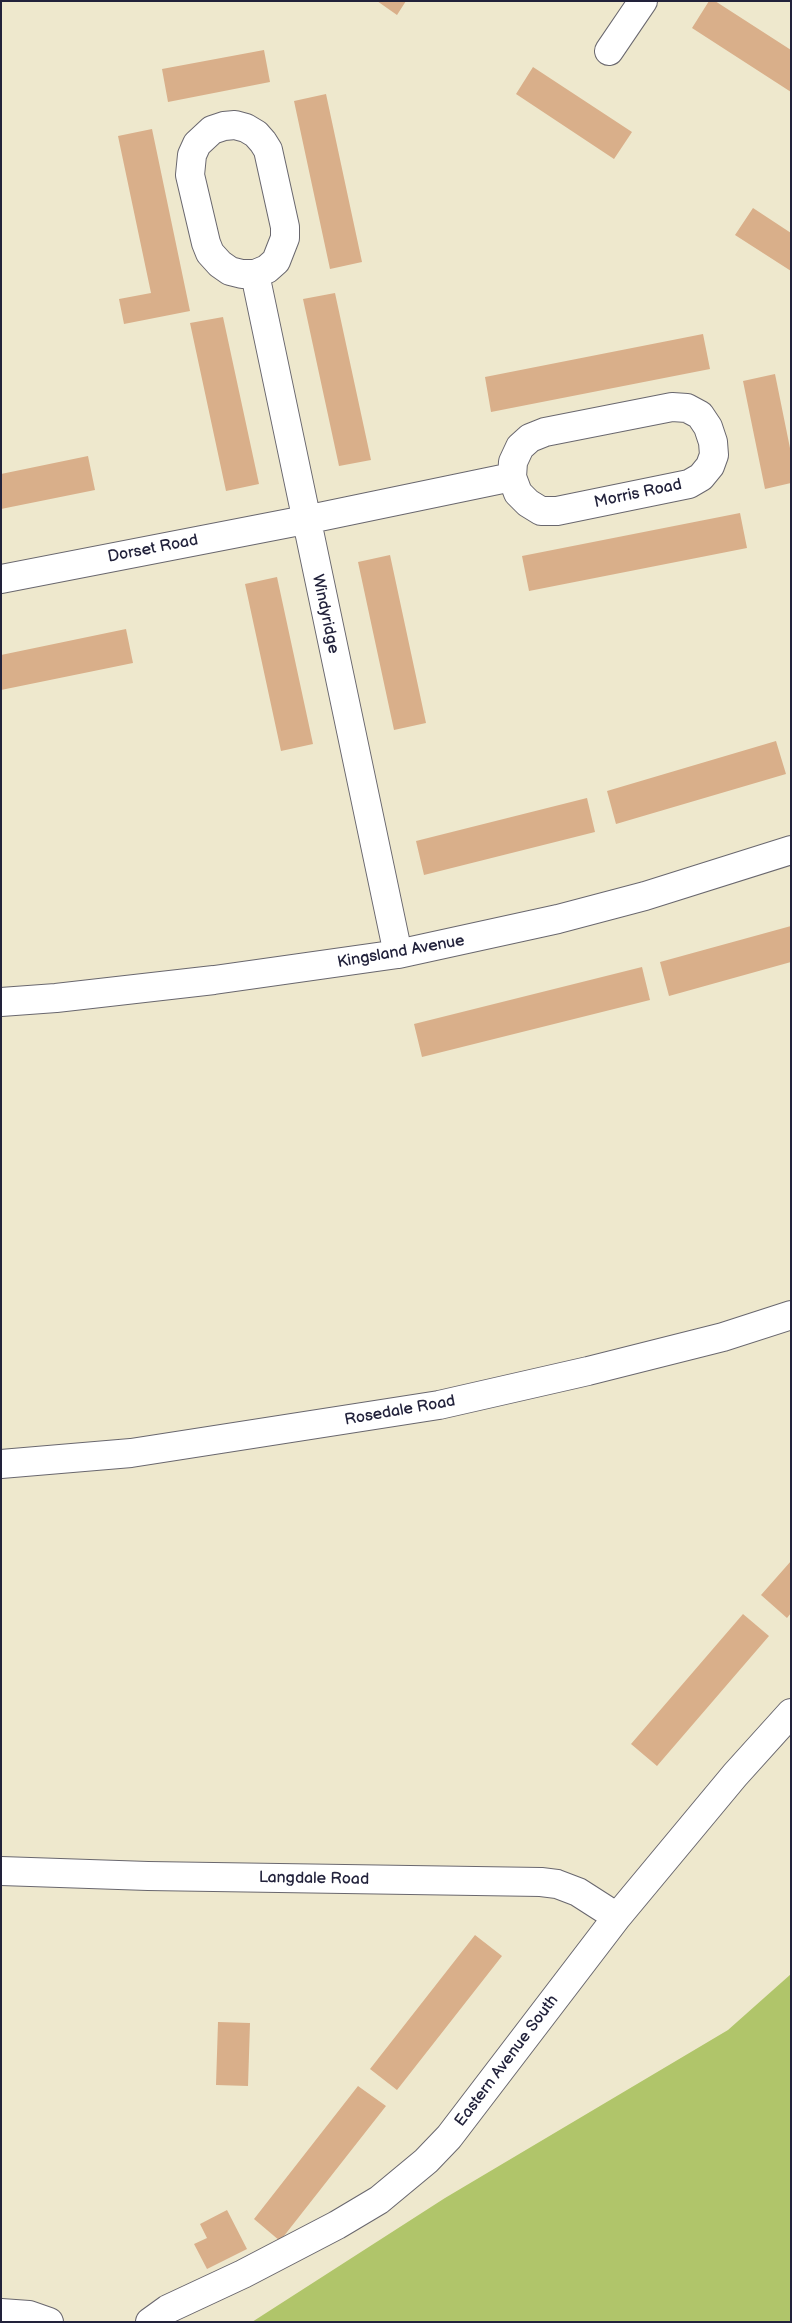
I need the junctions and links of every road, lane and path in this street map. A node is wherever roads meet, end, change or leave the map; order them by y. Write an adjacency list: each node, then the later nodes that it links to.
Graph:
1 (643, 1): 2 (street)
2 (610, 51)
3 (255, 274): 3 (street); 5 (street, Windyridge)
4 (512, 477): 4 (street, Morris Road); 5 (street)
5 (305, 520): 6 (street, Dorset Road); 8 (street, Windyridge)
6 (1, 579)
7 (791, 850): 8 (street, Kingsland Avenue)
8 (398, 954): 9 (street, Kingsland Avenue)
9 (1, 1002)
10 (791, 1315): 11 (street, Rosedale Road)
11 (1, 1464)
12 (791, 1713): 14 (street, Eastern Avenue South)
13 (1, 1871): 14 (street, Langdale Road)
14 (617, 1917): 17 (street, Eastern Avenue South)
15 (1, 2313): 16 (street)
16 (49, 2322)
17 (150, 2322)

